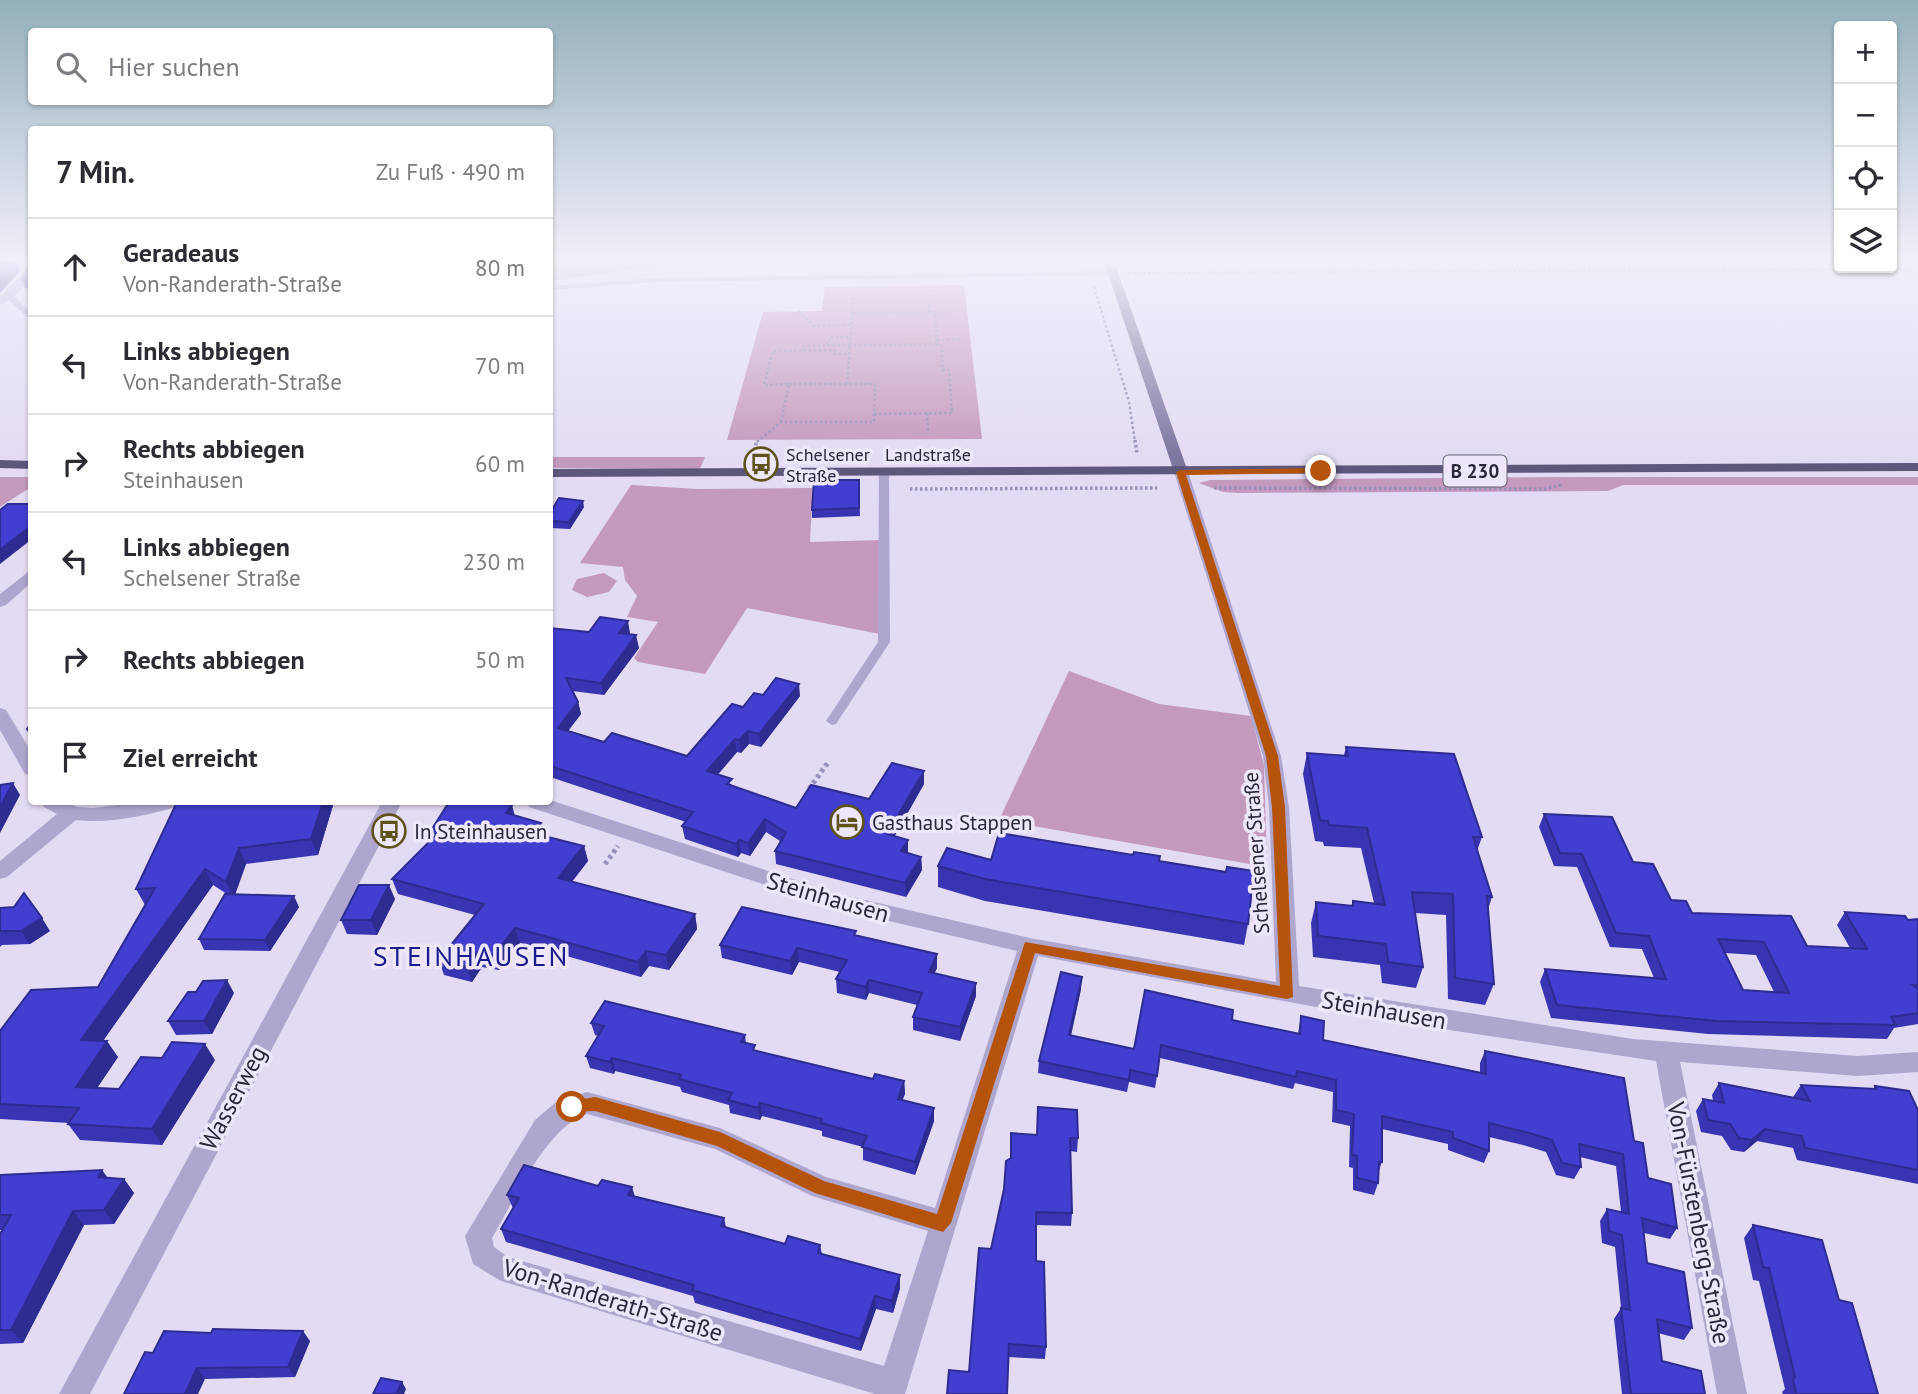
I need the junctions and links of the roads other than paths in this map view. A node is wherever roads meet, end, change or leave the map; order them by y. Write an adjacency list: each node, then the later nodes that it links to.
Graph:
1 (1131, 326): 5 (street)
2 (0, 464): 3 (main road)
3 (28, 465)
4 (1918, 467): 5 (main road, B 230)
5 (1181, 472): 7 (main road, Landstraße / B 230); 20 (street, Schelsener Straße)
6 (553, 473): 7 (main road, Landstraße / B 230)
7 (884, 474): 11 (lane)
8 (28, 577): 9 (street)
9 (0, 602)
10 (0, 715): 12 (street)
11 (832, 721)
12 (28, 763)
13 (57, 805): 17 (street)
14 (151, 805): 17 (street)
15 (390, 805): 25 (street, Wasserweg)
16 (545, 805): 19 (street, Steinhausen)
17 (72, 812): 18 (street)
18 (0, 872)
19 (1030, 946): 20 (street, Steinhausen); 23 (street, Von-Randerath-Straße)
20 (1287, 993): 21 (street, Steinhausen)
21 (1666, 1052): 22 (street, Steinhausen); 26 (street, Von-Fürstenberg-Straße)
22 (1918, 1062)
23 (943, 1223): 24 (street, Von-Randerath-Straße); 24 (street, Von-Randerath-Straße)
24 (892, 1389)
25 (74, 1394)
26 (1732, 1394)

